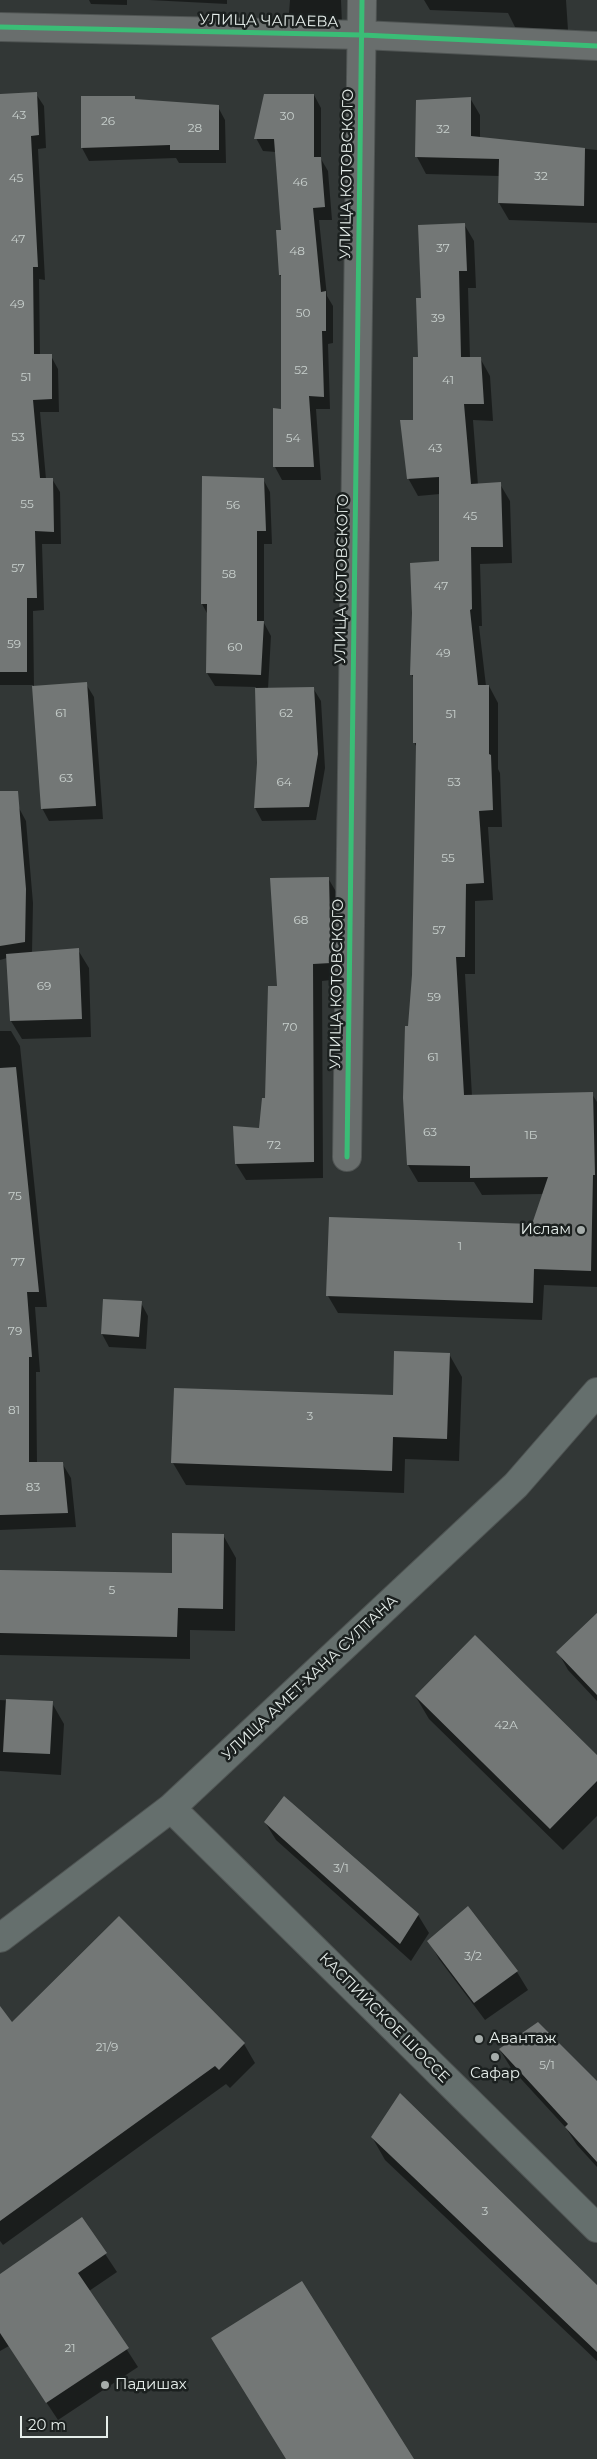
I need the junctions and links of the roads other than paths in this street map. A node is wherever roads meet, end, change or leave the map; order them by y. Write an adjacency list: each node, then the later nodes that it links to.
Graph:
1 (362, 0): 3 (street, УЛИЦА КОТОВСКОГО)
2 (0, 27): 3 (street, УЛИЦА ЧАПАЕВА)
3 (362, 35): 4 (street, УЛИЦА ЧАПАЕВА); 5 (street, УЛИЦА КОТОВСКОГО)
4 (597, 46)
5 (347, 1157)
6 (597, 1392): 7 (main road, УЛИЦА АМЕТ-ХАНА СУЛТАНА)
7 (171, 1808): 8 (main road, УЛИЦА АМЕТ-ХАНА СУЛТАНА); 9 (main road, КАСПИЙСКОЕ ШОССЕ)
8 (0, 1938)
9 (597, 2228)

